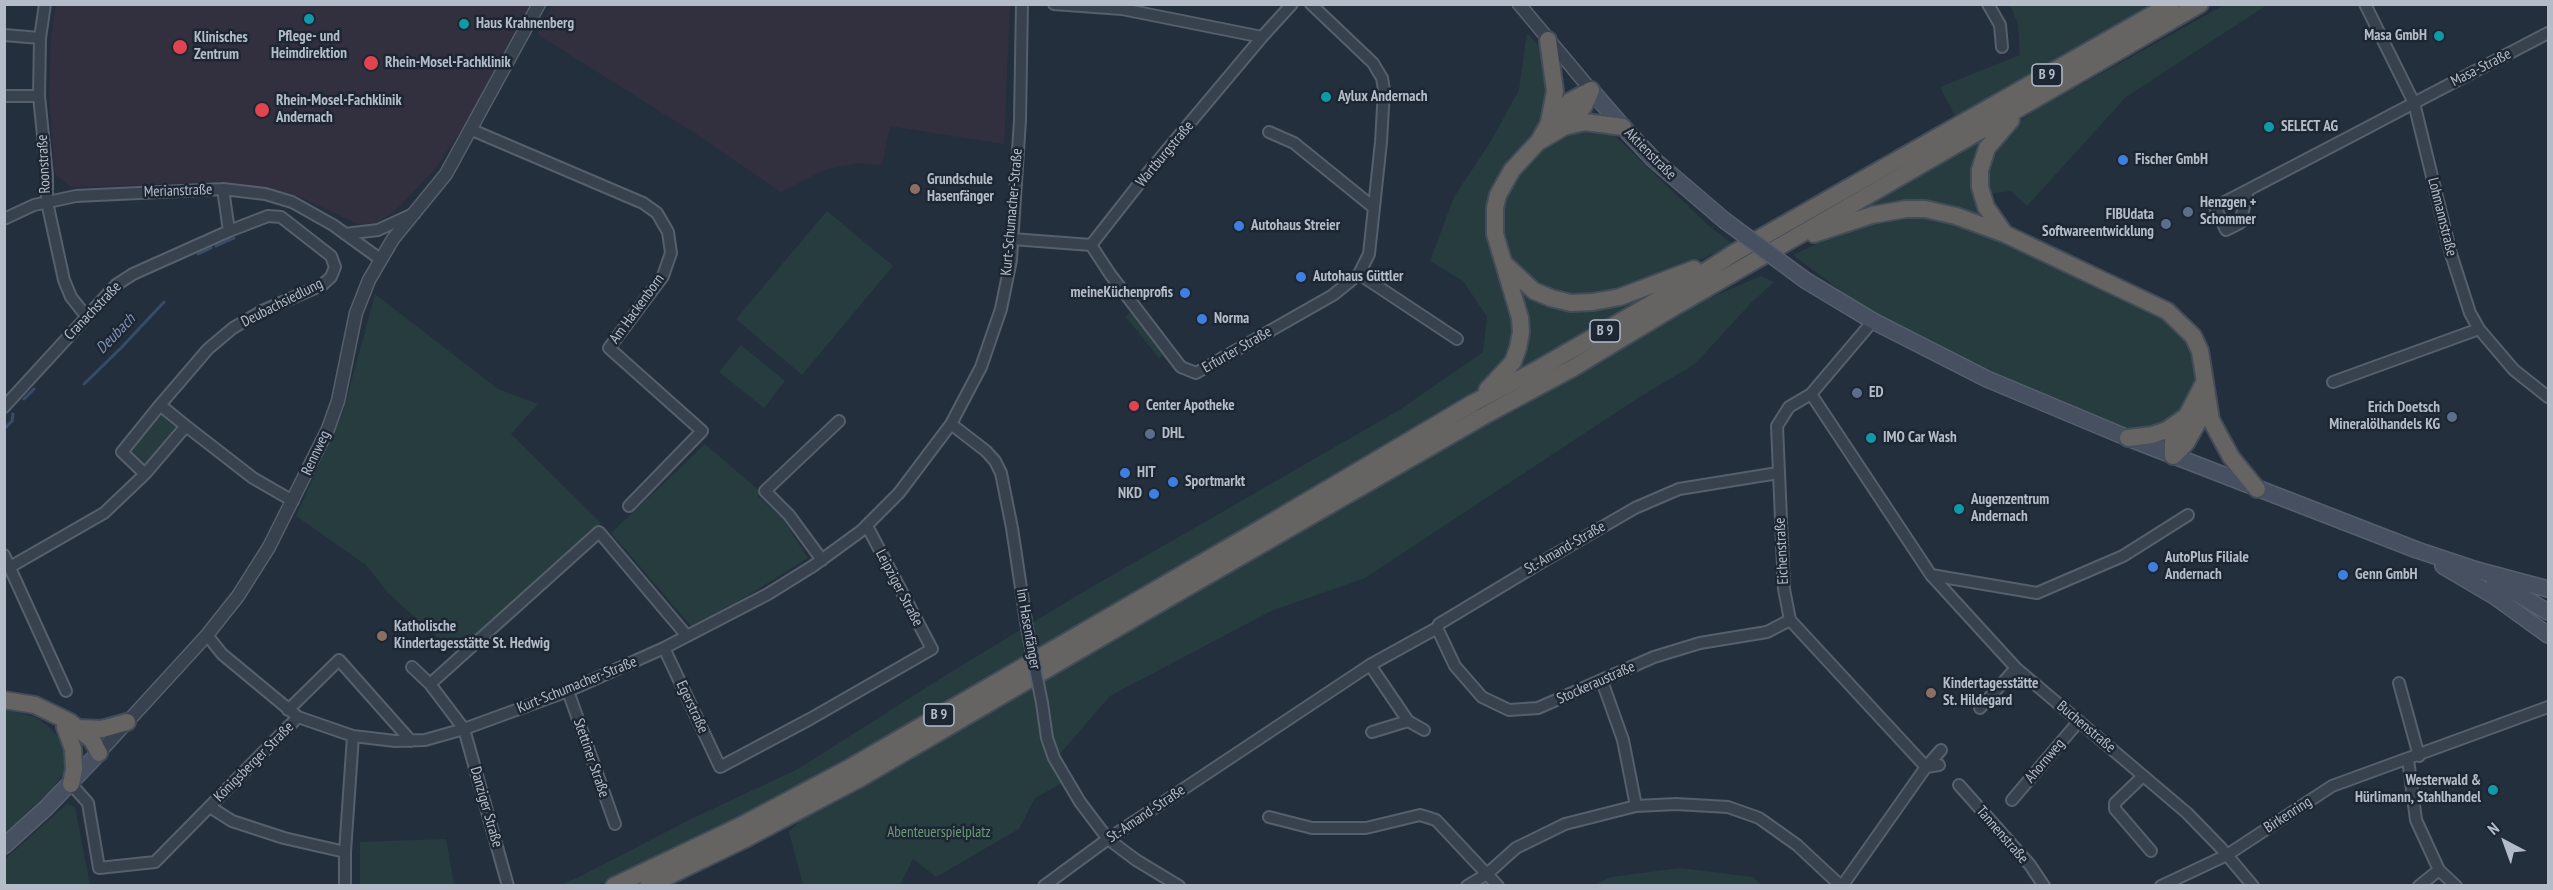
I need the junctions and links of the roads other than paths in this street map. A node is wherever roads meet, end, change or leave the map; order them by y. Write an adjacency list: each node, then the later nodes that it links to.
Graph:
1 (45, 4): 15 (street, Roonstraße)
2 (538, 4): 25 (street, Rennweg)
3 (1022, 4): 36 (street, Kurt-Schumacher-Straße)
4 (1053, 4): 14 (street)
5 (1292, 4): 14 (street, Wartburgstraße)
6 (1311, 4): 30 (street, Erfurter Straße)
7 (1519, 4): 16 (street, Aktienstraße)
8 (1988, 4): 17 (street)
9 (2171, 4): 39 (highway, B 9)
10 (2200, 4): 21 (highway, B 9)
11 (2365, 4): 22 (street, Lohmannstraße)
12 (2548, 33): 22 (street, Masa-Straße)
13 (4, 35): 15 (street)
14 (1262, 37): 37 (street, Wartburgstraße)
15 (40, 38): 20 (street, Roonstraße)
16 (1548, 40): 18 (street, Aktienstraße); 23 (highway)
17 (2002, 47)
18 (1591, 90): 23 (highway); 24 (main road, Aktienstraße)
19 (4, 96): 20 (street)
20 (39, 96): 29 (street, Roonstraße)
21 (2033, 101): 35 (highway); 38 (highway, B 9)
22 (2414, 103): 28 (street); 45 (street, Lohmannstraße)
23 (1555, 126): 24 (highway); 41 (highway)
24 (1623, 128): 44 (main road, Aktienstraße, bridge)
25 (472, 130): 31 (street, Rennweg); 65 (street, Am Hackenborn)
26 (1269, 132): 30 (street)
27 (223, 189): 29 (street, Merianstraße); 33 (street); 34 (street, Merianstraße)
28 (2248, 190)
29 (46, 202): 32 (street, Merianstraße); 43 (street, Roonstraße)
30 (1373, 207): 42 (street, Erfurter Straße)
31 (415, 212): 34 (street); 40 (street, Rennweg)
32 (4, 219)
33 (229, 231): 43 (street, Cranachstraße); 52 (street, Deubachsiedlung)
34 (345, 234): 40 (street, Merianstraße)
35 (2005, 234): 38 (highway); 48 (highway)
36 (1012, 239): 37 (street); 57 (street, Kurt-Schumacher-Straße)
37 (1091, 245): 42 (street, Erfurter Straße)
38 (1778, 247): 128 (highway, B 9)
39 (1734, 253): 41 (highway); 51 (highway, B 9)
40 (380, 259): 64 (street, Rennweg)
41 (1504, 263): 51 (highway)
42 (1359, 274): 46 (street)
43 (86, 316): 54 (street, Cranachstraße)
44 (1873, 321): 49 (street, Eichenstraße); 59 (main road, Aktienstraße)
45 (2479, 329): 47 (street); 50 (street, Lohmannstraße)
46 (1457, 339)
47 (2333, 381)
48 (2204, 383): 53 (highway); 55 (highway)
49 (1811, 394): 61 (street, Eichenstraße); 73 (street, Buchenstraße)
50 (2548, 397)
51 (1473, 403): 127 (highway, B 9)
52 (160, 405): 58 (street); 62 (street, Deubachsiedlung)
53 (2207, 406): 60 (highway); 63 (highway)
54 (4, 407)
55 (2185, 418): 59 (highway); 60 (highway)
56 (839, 421): 70 (street)
57 (951, 424): 67 (street, Kurt-Schumacher-Straße); 118 (street, Im Hasenfänger, bridge)
58 (186, 426): 62 (street); 64 (street)
59 (2128, 438): 60 (main road, Aktienstraße)
60 (2173, 456): 63 (main road, Aktienstraße)
61 (1778, 473): 76 (street, Eichenstraße); 77 (street, St.-Amand-Straße)
62 (145, 474): 71 (street)
63 (2257, 489): 68 (main road, Aktienstraße)
64 (293, 501): 78 (street, Rennweg)
65 (629, 506)
66 (2188, 515): 73 (street)
67 (867, 526): 70 (street, Kurt-Schumacher-Straße); 108 (street, Leipziger Straße)
68 (2417, 550): 72 (main road); 79 (main road)
69 (4, 555): 71 (street)
70 (822, 560): 80 (street, Kurt-Schumacher-Straße)
71 (10, 567): 88 (street)
72 (2477, 570): 74 (main road); 75 (main road)
73 (1930, 575): 84 (street, Buchenstraße)
74 (2548, 589)
75 (2548, 612)
76 (1790, 620): 85 (street, Stockeraustraße); 109 (street)
77 (1437, 628): 82 (street, St.-Amand-Straße); 85 (street, Stockeraustraße)
78 (207, 635): 93 (street, Kurt-Schumacher-Straße); 97 (street, Rennweg)
79 (2548, 635)
80 (687, 636): 81 (street, Kurt-Schumacher-Straße); 87 (street)
81 (664, 648): 89 (street, Kurt-Schumacher-Straße); 108 (street, Egerstraße)
82 (1370, 665): 95 (street); 118 (street, St.-Amand-Straße)
83 (412, 667): 87 (street)
84 (2016, 668): 92 (street); 96 (street, Buchenstraße)
85 (1602, 681): 114 (street)
86 (2399, 683): 106 (street)
87 (430, 684): 99 (street)
88 (66, 691)
89 (568, 691): 99 (street, Kurt-Schumacher-Straße); 117 (street, Stettiner Straße)
90 (4, 700): 98 (highway)
91 (2548, 707): 106 (street, Birkenring)
92 (1980, 708)
93 (288, 710): 94 (street, Kurt-Schumacher-Straße); 103 (street)
94 (298, 717): 102 (street, Kurt-Schumacher-Straße); 115 (street, Königsberger Straße)
95 (1408, 721): 100 (street); 101 (street)
96 (2079, 721): 110 (street, Buchenstraße); 113 (street, Ahornweg)
97 (127, 722): 98 (highway); 105 (street, Rennweg)
98 (72, 727): 105 (highway); 111 (highway)
99 (464, 729): 103 (street, Kurt-Schumacher-Straße); 126 (street, Danziger Straße)
100 (1424, 730)
101 (1372, 732)
102 (353, 736): 103 (street, Kurt-Schumacher-Straße); 121 (street)
103 (411, 741)
104 (1941, 750): 109 (street)
105 (99, 753): 111 (main road, Rennweg)
106 (2414, 758): 122 (street, Birkenring); 123 (street)
107 (1939, 765): 109 (street)
108 (720, 767)
109 (1926, 767): 133 (street)
110 (2143, 776): 120 (street); 122 (street, Buchenstraße)
111 (71, 784): 115 (street, Königsberger Straße); 119 (main road, Rennweg)
112 (1959, 785): 134 (street, Tannenstraße)
113 (2012, 800)
114 (1636, 806): 124 (street); 133 (street)
115 (210, 807): 121 (street, Königsberger Straße)
116 (1269, 818): 124 (street)
117 (615, 824)
118 (1108, 839): 129 (street, St.-Amand-Straße); 130 (street, Im Hasenfänger)
119 (4, 846)
120 (2151, 851)
121 (345, 852): 125 (street)
122 (2227, 855): 135 (street, Birkenring); 136 (street, Buchenstraße)
123 (2439, 870): 137 (street); 138 (street)
124 (1487, 874): 131 (street); 132 (street)
125 (345, 885)
126 (508, 885)
127 (614, 885)
128 (648, 885)
129 (1044, 885)
130 (1179, 885)
131 (1467, 885)
132 (1498, 885)
133 (1841, 885)
134 (2044, 885)
135 (2161, 885)
136 (2253, 885)
137 (2419, 885)
138 (2456, 885)

